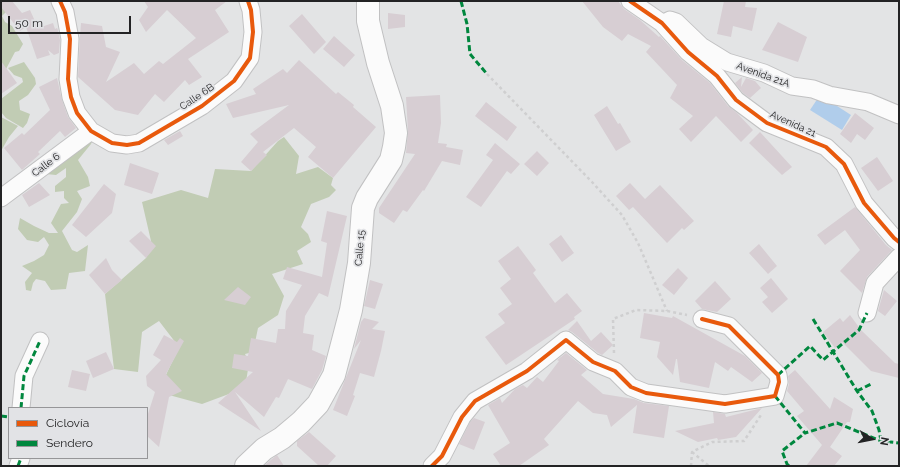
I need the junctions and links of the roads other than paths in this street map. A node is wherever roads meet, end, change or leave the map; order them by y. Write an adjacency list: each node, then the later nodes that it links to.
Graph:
1 (60, 1): 7 (street)
2 (248, 1): 7 (street, Calle 6B)
3 (368, 1): 15 (main road, Calle 15)
4 (630, 1): 5 (street, Avenida 21)
5 (662, 23): 6 (street, Avenida 21A); 9 (street, Avenida 21)
6 (899, 115)
7 (91, 131): 8 (street, Calle 6)
8 (1, 198)
9 (899, 242)
10 (899, 257): 11 (street)
11 (867, 314)
12 (702, 319): 16 (street)
13 (40, 341): 14 (street)
14 (21, 407)
15 (246, 466)
16 (432, 466)

